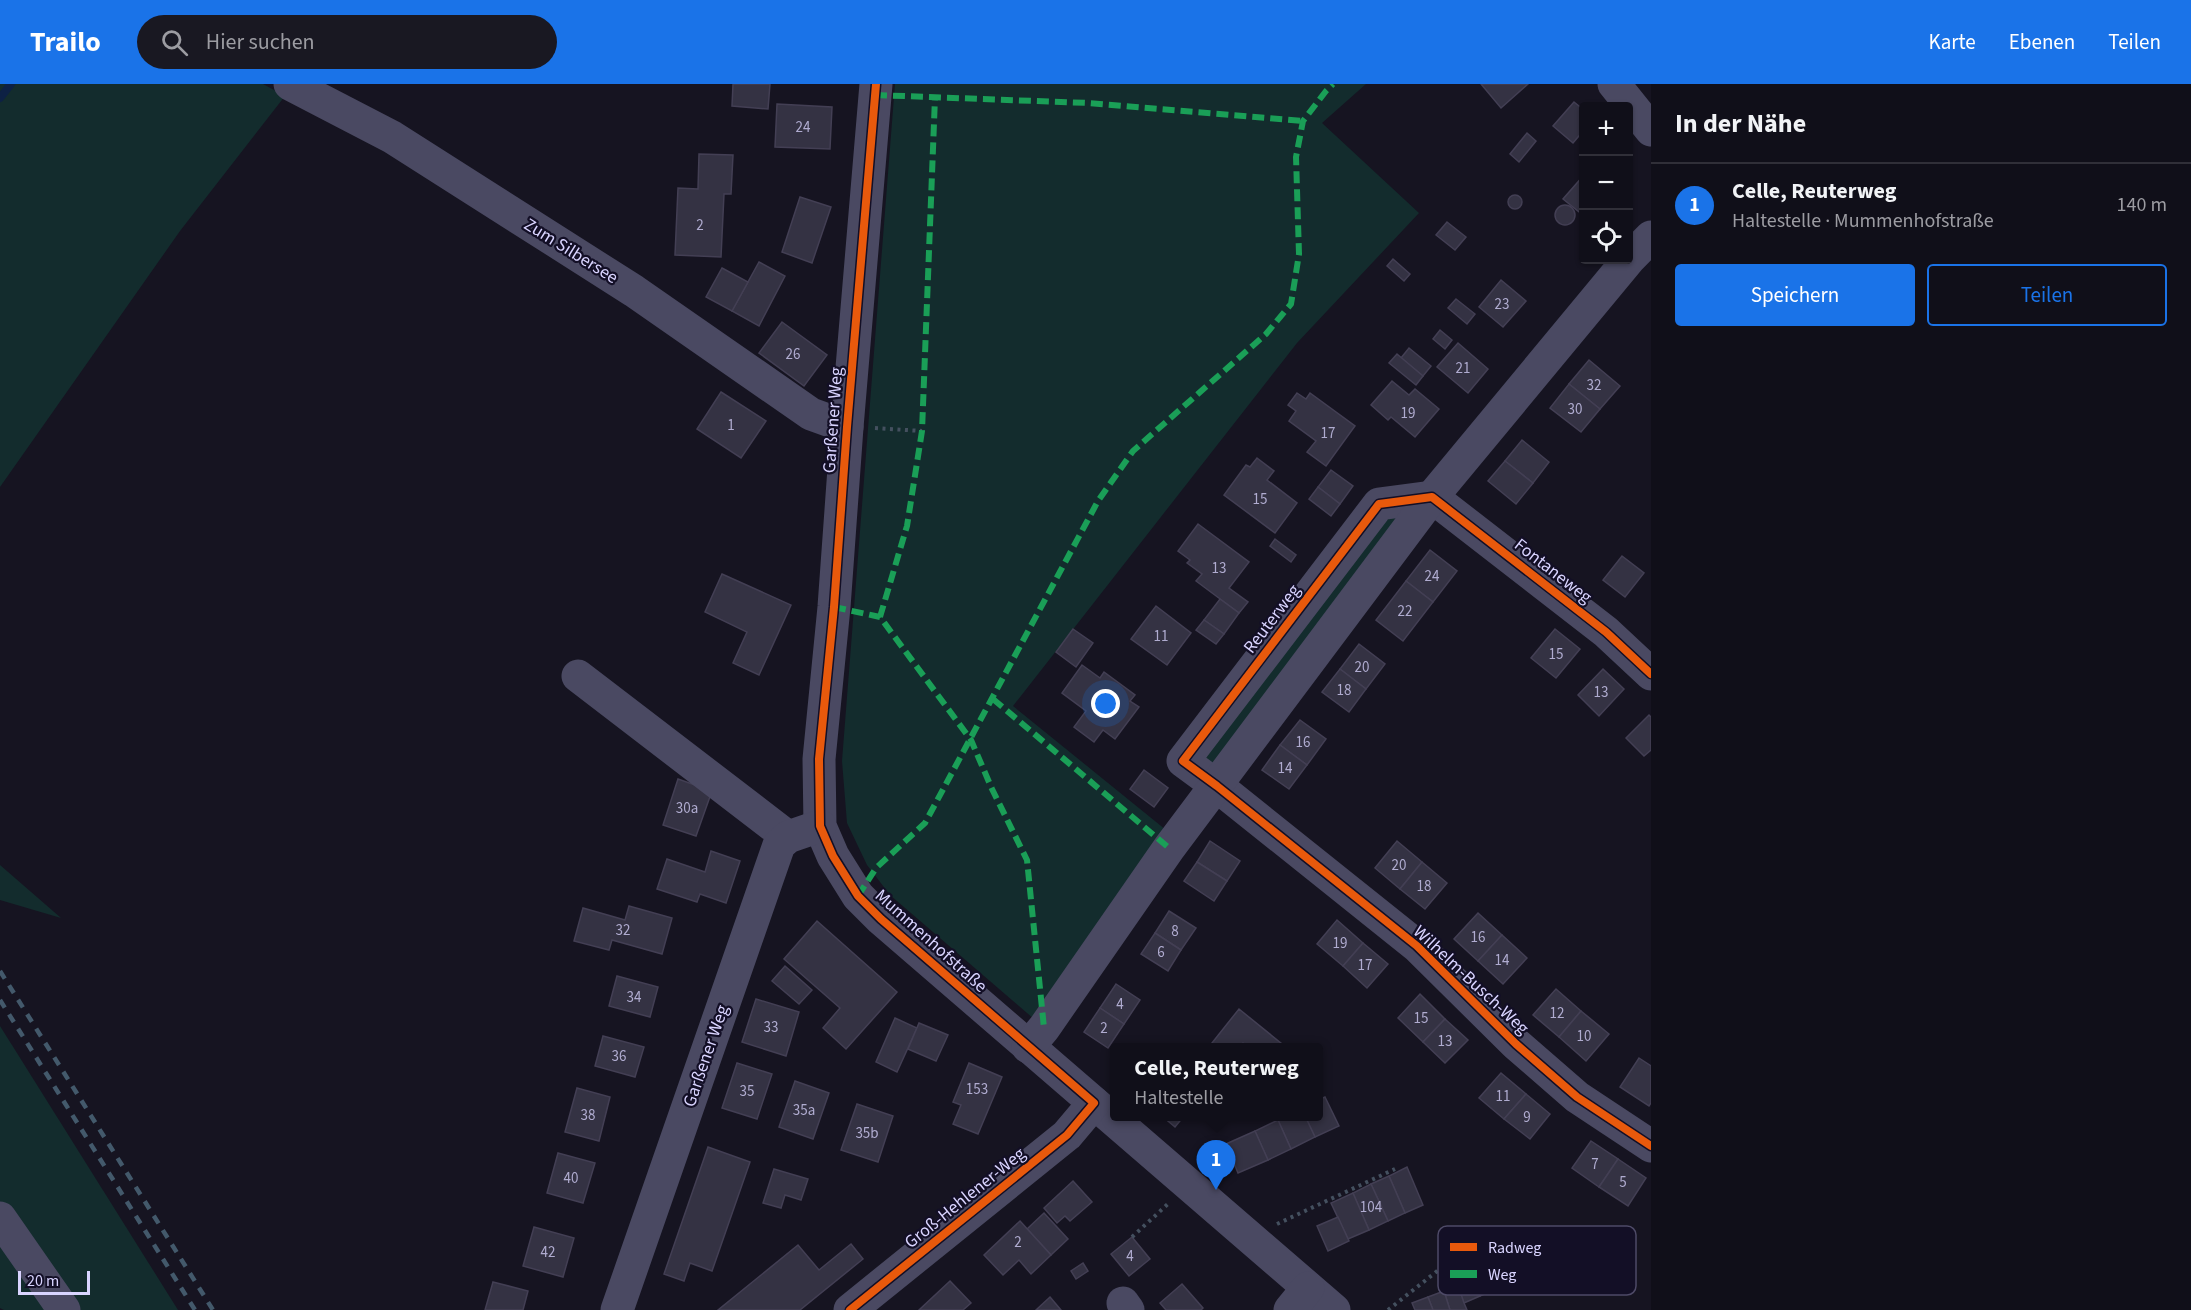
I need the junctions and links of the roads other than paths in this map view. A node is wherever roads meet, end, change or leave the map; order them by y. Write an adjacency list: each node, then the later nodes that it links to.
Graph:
1 (290, 84): 6 (street, Zum Silbersee)
2 (876, 84): 6 (street, Garßener Weg)
3 (1614, 84): 4 (street)
4 (1651, 130)
5 (1651, 237): 7 (street)
6 (847, 427): 10 (street, Garßener Weg)
7 (1432, 497): 8 (street, Fontaneweg); 11 (street)
8 (1651, 674)
9 (578, 676): 13 (street)
10 (819, 759): 12 (street, Mummenhofstraße)
11 (1217, 786): 14 (street); 18 (street, Wilhelm-Busch-Weg)
12 (820, 826): 13 (street); 14 (street, Mummenhofstraße)
13 (788, 837): 22 (street, Garßener Weg)
14 (1029, 1047): 15 (street, Mummenhofstraße)
15 (1094, 1103): 16 (street, Mummenhofstraße); 23 (street, Groß-Hehlener-Weg)
16 (1110, 1117)
17 (1115, 1121): 20 (street, Mummenhofstraße)
18 (1651, 1146)
19 (0, 1218): 21 (street)
20 (1299, 1299): 24 (street, Mummenhofstraße)
21 (64, 1310)
22 (617, 1310)
23 (850, 1310)
24 (1334, 1310)

